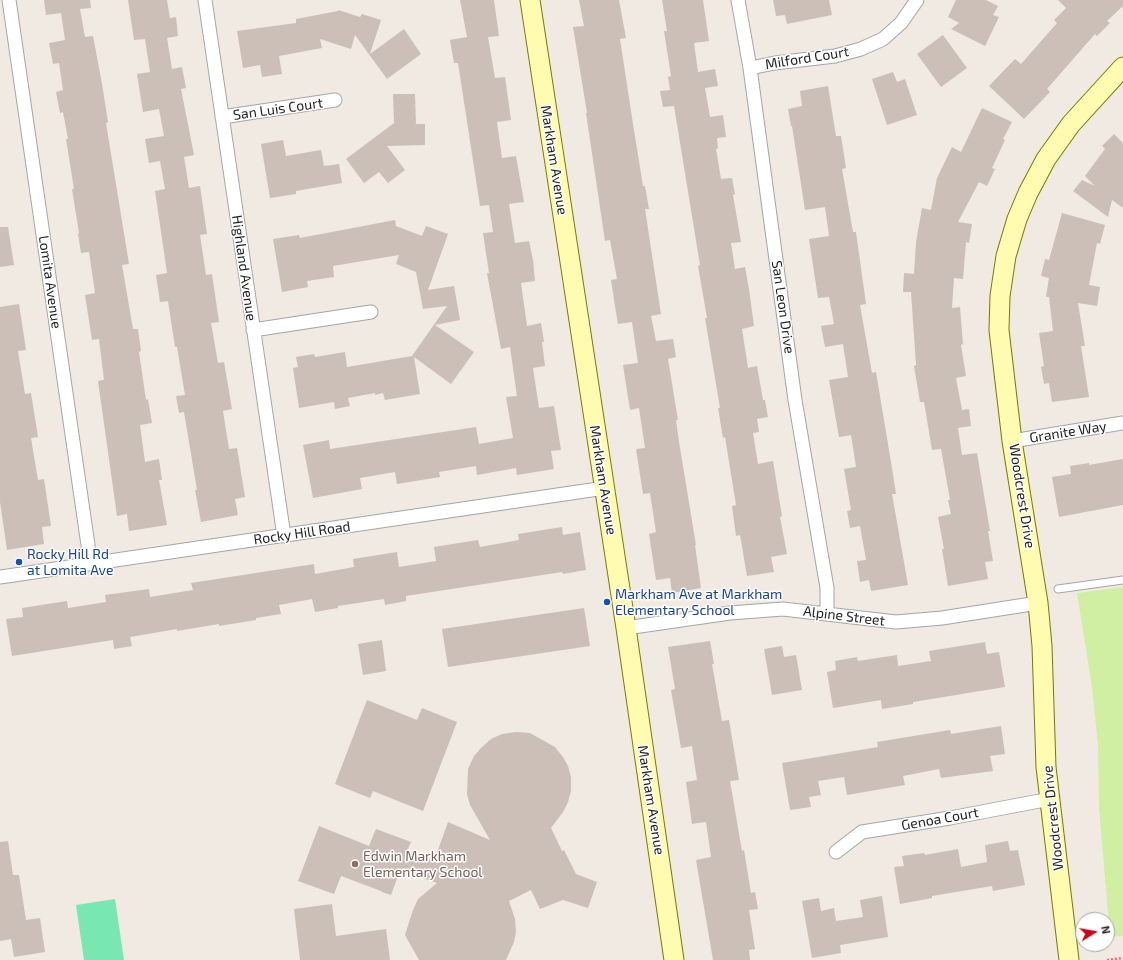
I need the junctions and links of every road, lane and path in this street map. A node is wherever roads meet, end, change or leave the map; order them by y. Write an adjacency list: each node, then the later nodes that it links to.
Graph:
1 (9, 0): 16 (street, Lomita Avenue)
2 (205, 0): 9 (street, Highland Avenue)
3 (530, 0): 14 (street, Markham Avenue)
4 (738, 0): 7 (street, San Leon Drive)
5 (917, 0): 7 (street, Milford Court)
6 (1123, 67): 13 (street, Woodcrest Drive)
7 (750, 68): 21 (street, San Leon Drive)
8 (335, 100): 9 (street, San Luis Court)
9 (222, 117): 11 (street, Highland Avenue)
10 (372, 312): 11 (street)
11 (253, 330): 15 (street, Highland Avenue)
12 (1123, 423): 13 (street, Granite Way)
13 (1012, 441): 20 (street, Woodcrest Drive)
14 (604, 488): 15 (street, Rocky Hill Road); 22 (street, Markham Avenue)
15 (284, 536): 16 (street, Rocky Hill Road)
16 (90, 564): 17 (street, Rocky Hill Road)
17 (0, 578)
18 (1123, 580): 19 (lane)
19 (1058, 589)
20 (1038, 603): 21 (street, Alpine Street); 23 (street, Woodcrest Drive)
21 (827, 614): 22 (street, Alpine Street)
22 (626, 628): 26 (street, Markham Avenue)
23 (1050, 799): 24 (street, Genoa Court); 27 (street, Woodcrest Drive)
24 (836, 852)
25 (1123, 958): 28 (path)
26 (674, 960)
27 (1069, 960)
28 (1107, 960)

